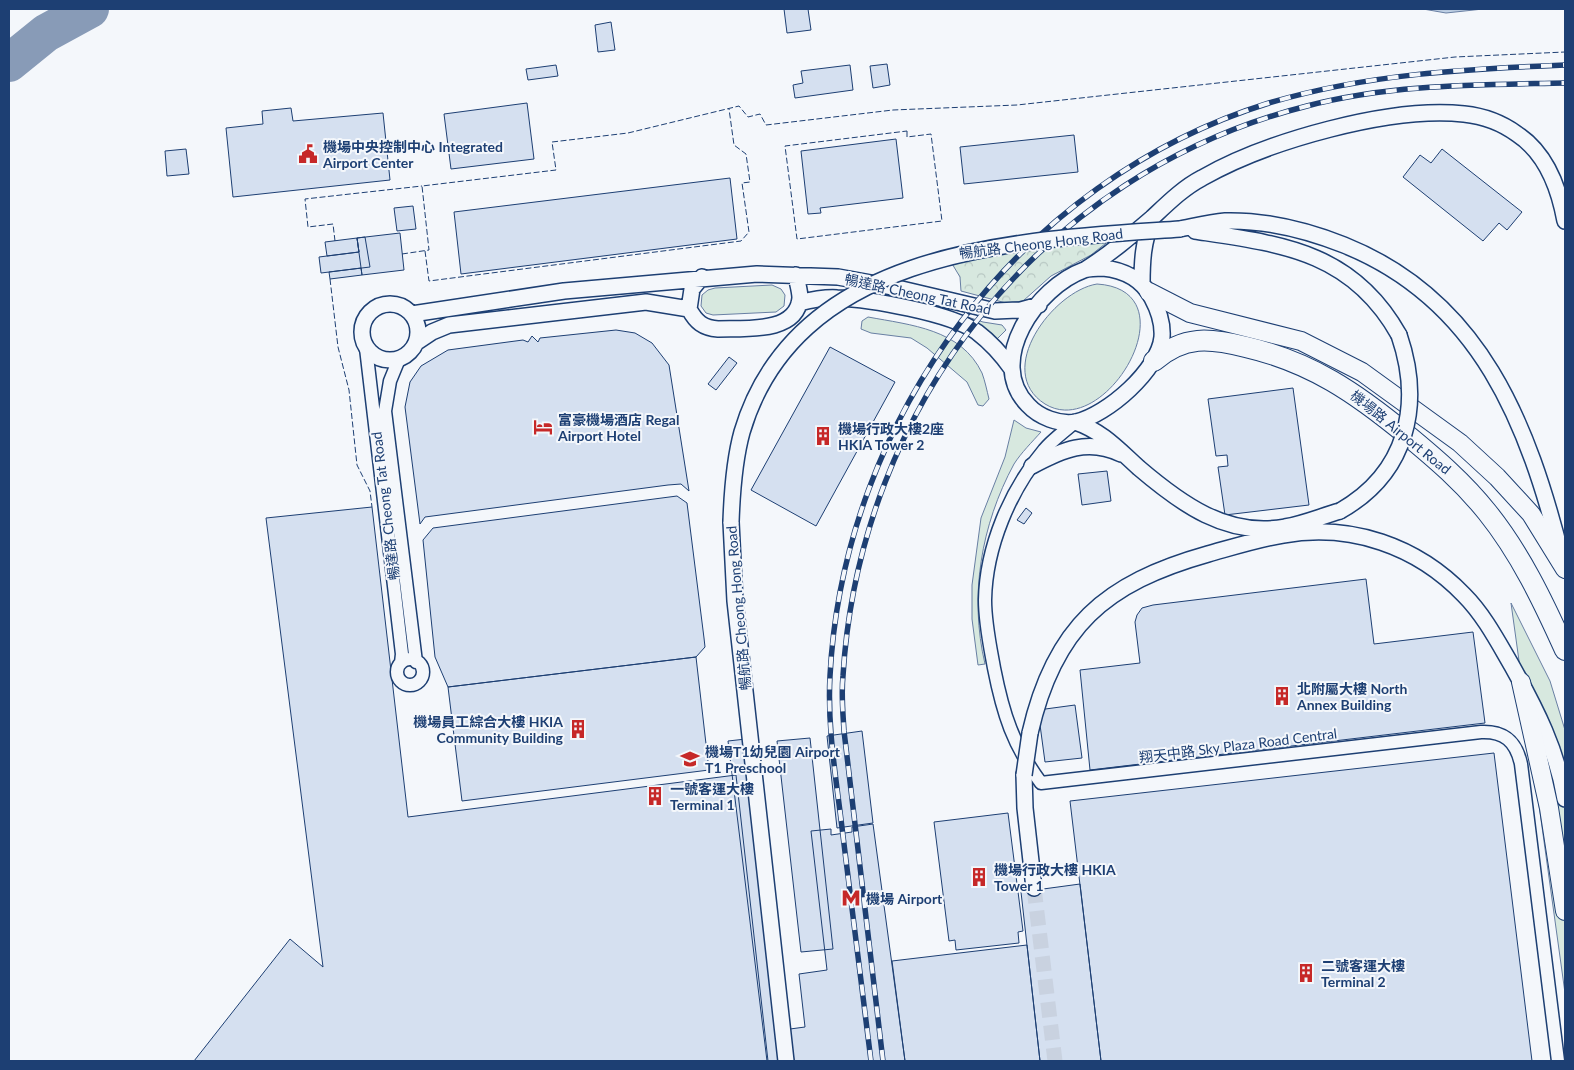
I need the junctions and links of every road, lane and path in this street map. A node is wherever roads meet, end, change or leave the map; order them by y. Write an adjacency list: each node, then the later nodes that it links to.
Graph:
1 (1153, 217): 2 (street); 5 (street); 8 (street)
2 (1565, 221)
3 (1180, 228): 4 (street, 機場路 Airport Road); 29 (street, 暢航路 Cheong Hong Road, bridge)
4 (1223, 228): 19 (street, bridge); 21 (street, 機場路 Airport Road)
5 (1086, 269): 8 (street); 10 (street)
6 (796, 275): 7 (street, 暢達路 Cheong Tat Road); 9 (street); 10 (street, 暢達路 Cheong Tat Road)
7 (702, 277): 11 (street); 12 (street, 暢達路 Cheong Tat Road)
8 (1145, 288): 16 (street); 21 (main road, 機場路 Airport Road)
9 (799, 303): 11 (street); 17 (street, 暢達路 Cheong Tat Road)
10 (1039, 305): 17 (street)
11 (688, 309): 13 (street, 暢達路 Cheong Tat Road)
12 (412, 314): 13 (street); 14 (street, 暢達路 Cheong Tat Road)
13 (417, 342): 15 (street, 暢達路 Cheong Tat Road)
14 (366, 348): 15 (street); 24 (street, 暢達路 Cheong Tat Road)
15 (400, 359): 23 (street, 暢達路 Cheong Tat Road)
16 (1154, 361): 18 (street); 22 (main road, 機場路 Airport Road)
17 (1011, 368): 18 (street)
18 (1075, 422): 19 (street); 20 (street, 翔天中路 Sky Plaza Road Central)
19 (1129, 458): 20 (street)
20 (1032, 466): 30 (street, 翔天中路 Sky Plaza Road Central)
21 (1565, 568)
22 (1565, 650)
23 (416, 662): 24 (street); 24 (street, 暢達路 Cheong Tat Road)
24 (401, 663)
25 (1520, 682): 26 (street); 27 (street, bridge); 28 (main road)
26 (1565, 799)
27 (1034, 888)
28 (1565, 911)
29 (786, 1061)
30 (1558, 1061)

